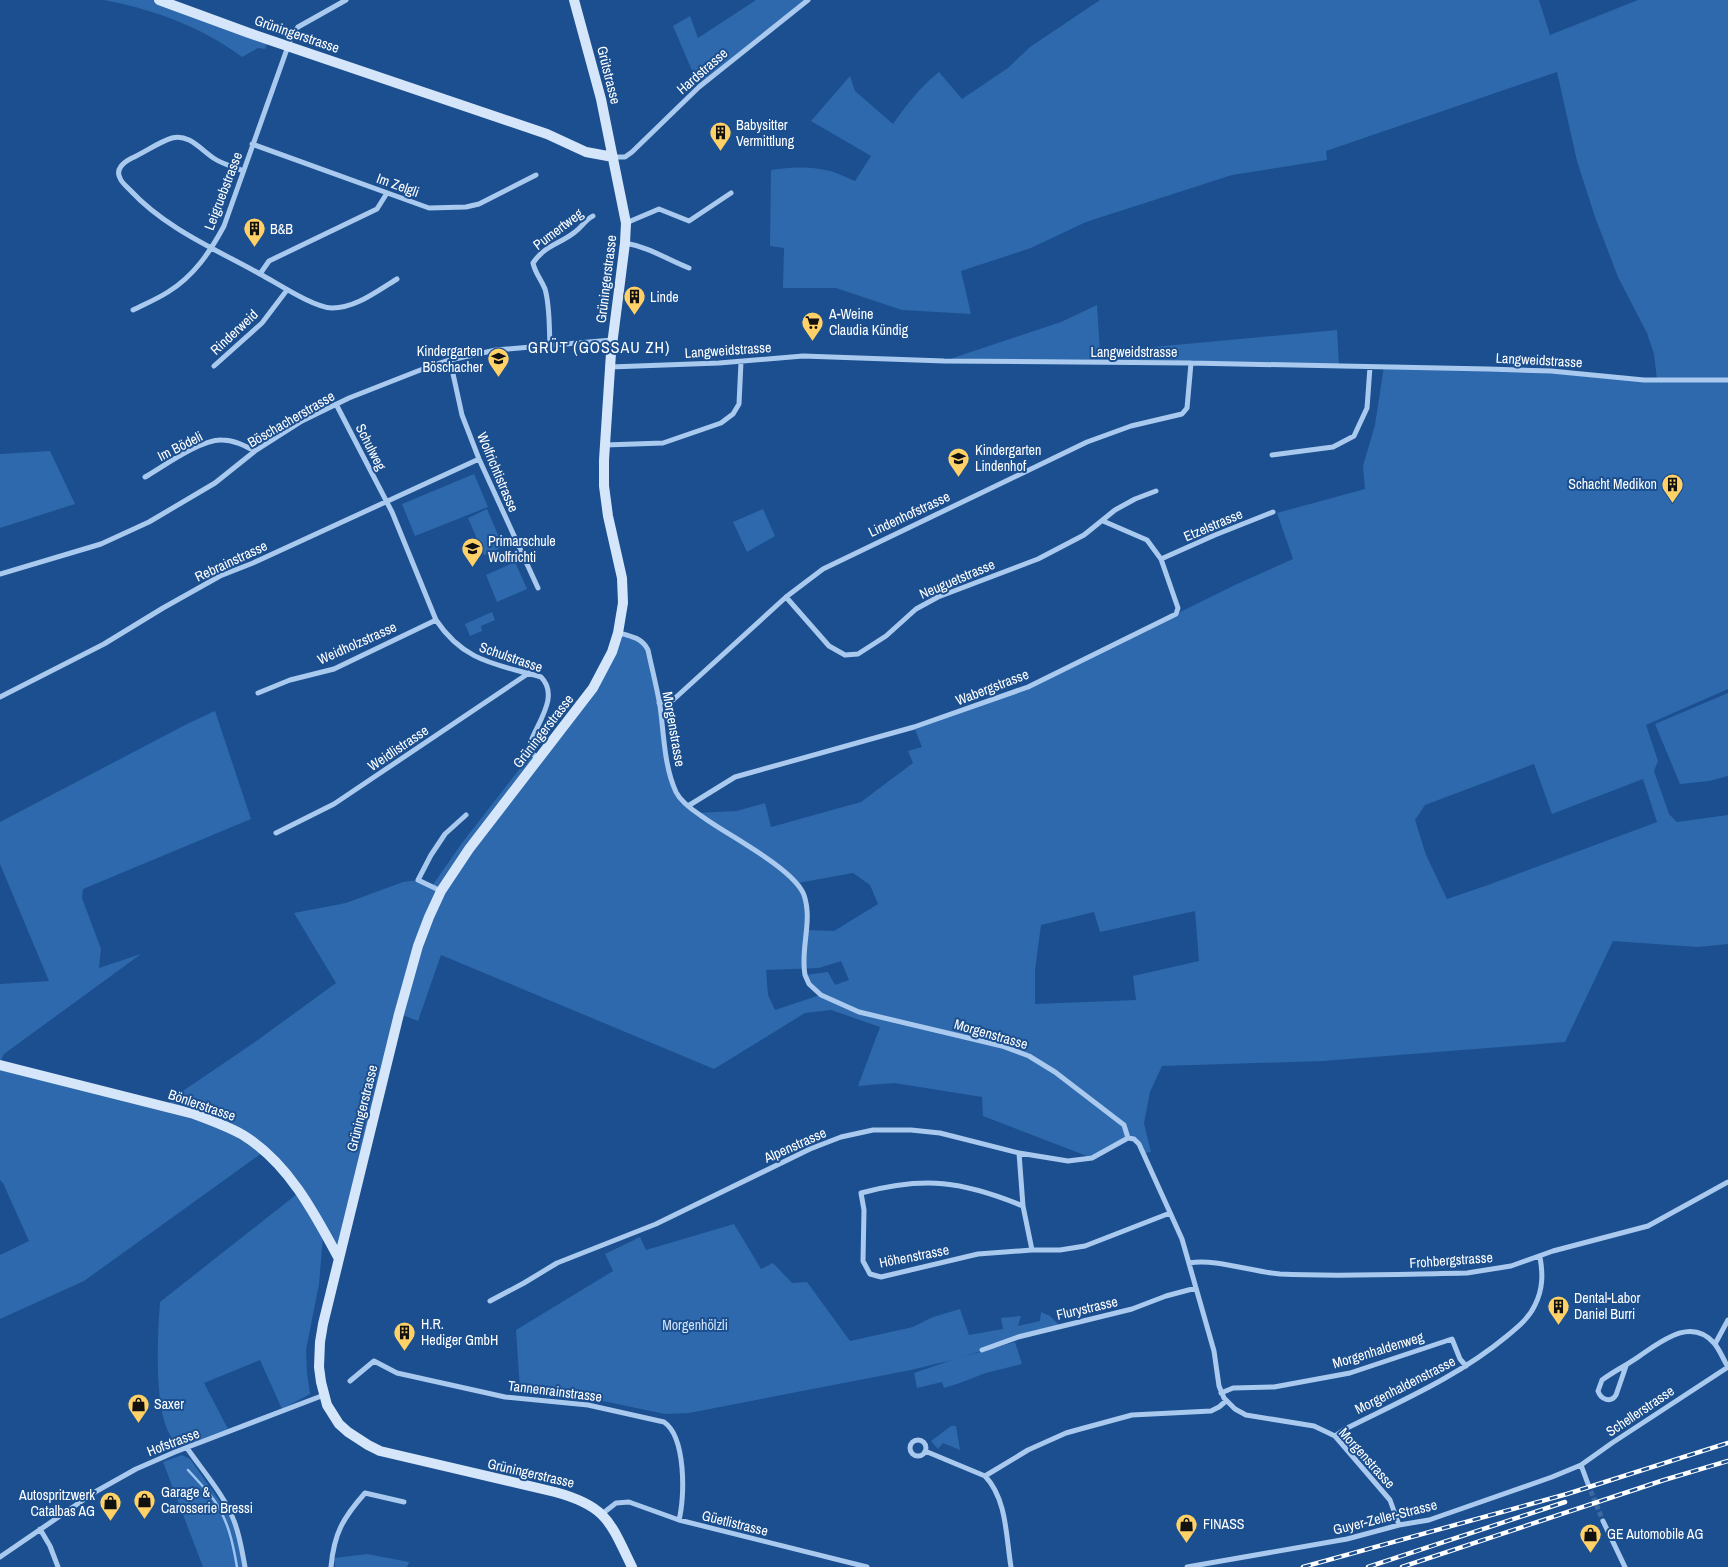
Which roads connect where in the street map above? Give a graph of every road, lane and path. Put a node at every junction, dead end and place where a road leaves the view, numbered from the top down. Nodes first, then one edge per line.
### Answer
1 (159, 0) edge
2 (346, 0) edge
3 (574, 0) edge
4 (808, 0) edge
5 (288, 46) junction
6 (252, 144) junction
7 (613, 157) junction
8 (243, 171) junction
9 (536, 175) dead end
10 (731, 192) dead end
11 (387, 193) junction
12 (593, 216) dead end
13 (626, 223) junction
14 (625, 243) junction
15 (211, 248) junction
16 (689, 268) dead end
17 (260, 274) junction
18 (397, 279) dead end
19 (287, 290) junction
20 (133, 310) dead end
21 (613, 340) junction
22 (550, 345) junction
23 (450, 360) junction
24 (742, 362) junction
25 (1191, 363) junction
26 (214, 366) dead end
27 (1370, 366) junction
28 (610, 367) junction
29 (1728, 380) edge
30 (336, 404) junction
31 (605, 445) junction
32 (255, 451) junction
33 (1272, 455) dead end
34 (479, 459) junction
35 (145, 477) dead end
36 (1156, 491) dead end
37 (386, 501) junction
38 (1273, 512) dead end
39 (1103, 521) junction
40 (1161, 559) junction
41 (0, 574) edge
42 (538, 588) dead end
43 (786, 597) junction
44 (436, 620) junction
45 (618, 633) junction
46 (529, 674) junction
47 (258, 693) dead end
48 (0, 697) edge
49 (660, 703) junction
50 (538, 760) junction
51 (688, 806) junction
52 (466, 815) dead end
53 (276, 833) dead end
54 (441, 891) junction
55 (0, 1065) edge
56 (1128, 1138) junction
57 (1020, 1153) junction
58 (1728, 1182) edge
59 (1023, 1206) junction
60 (1170, 1213) junction
61 (1032, 1250) junction
62 (338, 1257) junction
63 (1540, 1257) junction
64 (1189, 1264) junction
65 (1196, 1288) junction
66 (490, 1301) dead end
67 (1728, 1320) edge
68 (1714, 1344) junction
69 (982, 1350) dead end
70 (1466, 1366) junction
71 (1626, 1366) junction
72 (1728, 1367) edge
73 (350, 1381) dead end
74 (1221, 1393) junction
75 (324, 1395) junction
76 (1226, 1401) junction
77 (1335, 1436) junction
78 (187, 1448) junction
79 (925, 1451) dead end
80 (1581, 1465) junction
81 (986, 1476) junction
82 (1588, 1484) tunnel mouth
83 (404, 1502) dead end
84 (602, 1514) junction
85 (679, 1520) junction
86 (1603, 1521) tunnel mouth
87 (1399, 1525) junction
88 (40, 1529) junction
89 (0, 1557) edge
90 (58, 1567) edge
91 (245, 1567) edge
92 (331, 1567) edge
93 (632, 1567) edge
94 (867, 1567) edge
95 (1011, 1567) edge
96 (1187, 1567) edge
97 (1625, 1567) edge

1 - 5 main road, Grüningerstrasse
2 - 5 street, Leigruebstrasse
3 - 7 main road, Grütstrasse
4 - 7 street, Hardstrasse
5 - 6 street, Leigruebstrasse
5 - 7 main road, Grüningerstrasse
6 - 8 street, Leigruebstrasse
6 - 11 street, Im Zelgli
7 - 13 main road, Grüningerstrasse
8 - 15 street, Leigruebstrasse
8 - 15 street
9 - 11 street, Im Zelgli
10 - 13 street
11 - 17 street
12 - 22 street, Pumertweg
13 - 14 main road, Grüningerstrasse
14 - 16 street
14 - 21 main road, Grüningerstrasse
15 - 17 street
15 - 20 street, Leigruebstrasse
17 - 19 street
18 - 19 street
19 - 26 street, Rinderweid
21 - 22 street, Böschacherstrasse
21 - 28 main road, Grüningerstrasse
22 - 23 street, Böschacherstrasse
23 - 30 street, Böschacherstrasse
23 - 34 street, Wolfrichtistrasse
24 - 25 street, Langweidstrasse
24 - 28 street, Langweidstrasse
24 - 31 street
25 - 27 street, Langweidstrasse
25 - 43 street, Lindenhofstrasse
27 - 29 street, Langweidstrasse
27 - 33 street
28 - 31 main road, Grüningerstrasse
30 - 32 street, Böschacherstrasse
30 - 37 street, Schulweg
31 - 45 main road, Grüningerstrasse
32 - 35 street, Im Bödeli
32 - 41 street, Böschacherstrasse
34 - 37 street, Rebrainstrasse
34 - 42 street, Wolfrichtistrasse
36 - 39 street, Neuguetstrasse
37 - 44 street, Schulstrasse
37 - 48 street, Rebrainstrasse
38 - 40 street, Etzelstrasse
39 - 40 street, Wabergstrasse
39 - 43 street, Neuguetstrasse
40 - 51 street, Wabergstrasse
43 - 49 street, Lindenhofstrasse
44 - 46 street, Schulstrasse
44 - 47 street, Weidholzstrasse
45 - 49 street, Morgenstrasse
45 - 50 main road, Grüningerstrasse
46 - 50 street, Schulstrasse
46 - 53 street, Weidlistrasse
49 - 51 street, Morgenstrasse
50 - 54 main road, Grüningerstrasse
51 - 56 street, Morgenstrasse
52 - 54 street
54 - 62 main road, Grüningerstrasse
55 - 62 main road, Bönlerstrasse
56 - 57 street, Alpenstrasse
56 - 60 street, Morgenstrasse
57 - 59 street
57 - 66 street, Alpenstrasse
58 - 63 street, Frohbergstrasse
59 - 61 street
59 - 61 street, Höhenstrasse
60 - 61 street, Höhenstrasse
60 - 64 street, Morgenstrasse
62 - 75 main road, Grüningerstrasse
63 - 64 street, Frohbergstrasse
63 - 70 street, Morgenhaldenstrasse
64 - 65 street, Morgenstrasse
65 - 69 street, Flurystrasse
65 - 74 street, Morgenstrasse
67 - 68 street
68 - 71 street
68 - 72 street
70 - 74 street, Morgenhaldenweg
70 - 77 street, Morgenhaldenstrasse
71 - 71 street
72 - 80 street, Schellerstrasse
73 - 85 street, Tannenrainstrasse
74 - 76 street, Morgenstrasse
75 - 78 street, Hofstrasse
75 - 84 main road, Grüningerstrasse
76 - 77 street, Morgenstrasse
76 - 81 street
77 - 87 street, Morgenstrasse
78 - 88 street, Hofstrasse
78 - 91 street
79 - 81 street
80 - 82 street
80 - 87 street, Guyer-Zeller-Strasse
81 - 95 street
83 - 92 street
84 - 85 street, Güetlistrasse
84 - 93 main road, Grüningerstrasse
85 - 94 street, Güetlistrasse
86 - 97 street
87 - 96 street, Guyer-Zeller-Strasse
88 - 89 street, Hofstrasse
88 - 90 street

